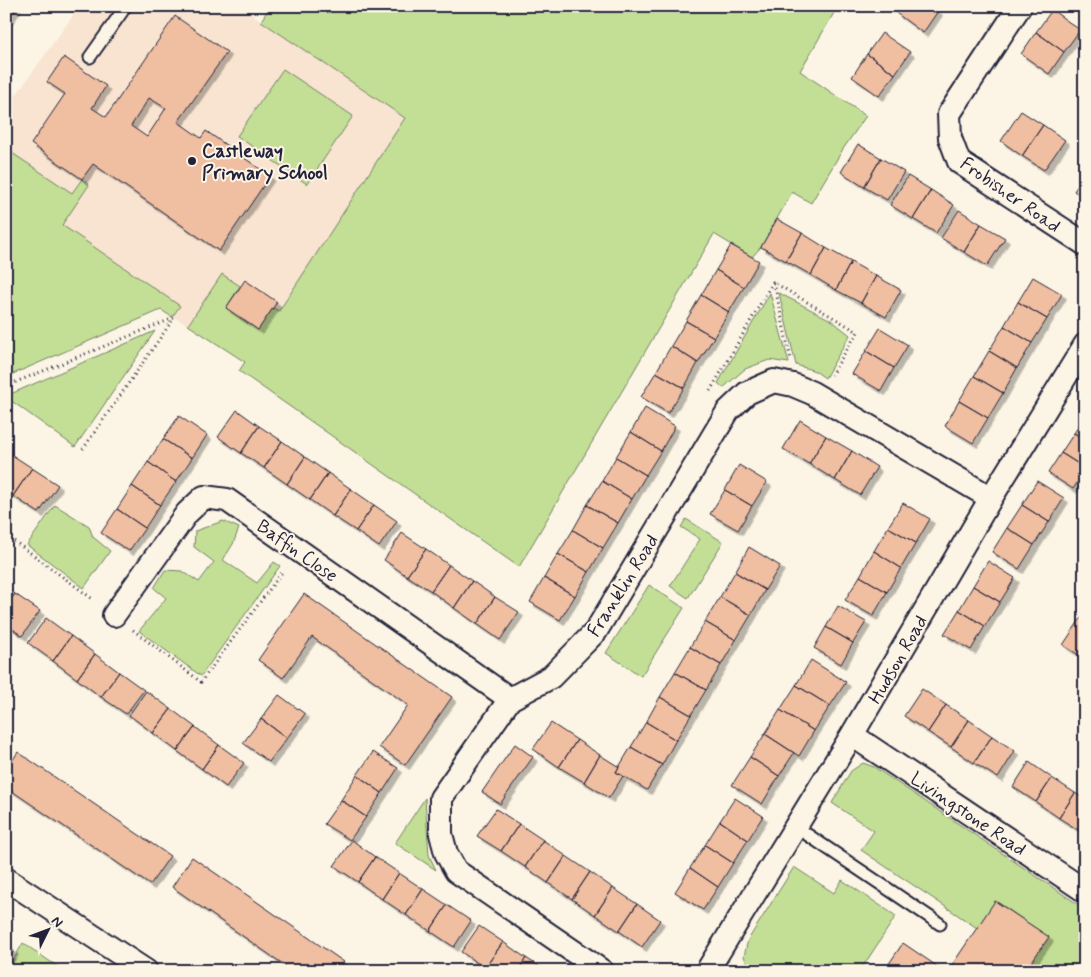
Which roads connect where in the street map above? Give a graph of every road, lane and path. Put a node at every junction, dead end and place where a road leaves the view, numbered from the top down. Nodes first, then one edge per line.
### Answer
1 (126, 6) edge
2 (1020, 6) edge
3 (90, 57) dead end
4 (1085, 244) edge
5 (773, 282) junction
6 (1085, 345) edge
7 (6, 386) edge
8 (796, 386) junction
9 (708, 393) dead end
10 (818, 397) junction
11 (83, 448) dead end
12 (991, 498) junction
13 (6, 535) edge
14 (298, 550) junction
15 (114, 616) junction
16 (510, 699) junction
17 (852, 735) junction
18 (796, 827) junction
19 (6, 879) edge
20 (1085, 891) edge
21 (940, 924) dead end
22 (712, 969) edge
23 (146, 971) edge
24 (602, 971) edge

1 - 3 lane
2 - 4 street, Frobisher Road
5 - 8 path
5 - 9 path
5 - 10 path
6 - 12 street, Hudson Road
7 - 11 path
8 - 10 street, Franklin Road
8 - 16 street, Franklin Road
10 - 12 street, Franklin Road
12 - 17 street, Hudson Road
13 - 15 path
14 - 15 street, Baffin Close
14 - 15 path
14 - 16 street, Baffin Close
16 - 24 street, Franklin Road
17 - 18 street, Hudson Road
17 - 20 street, Livingstone Road
18 - 21 lane
18 - 22 street, Hudson Road
19 - 23 street

